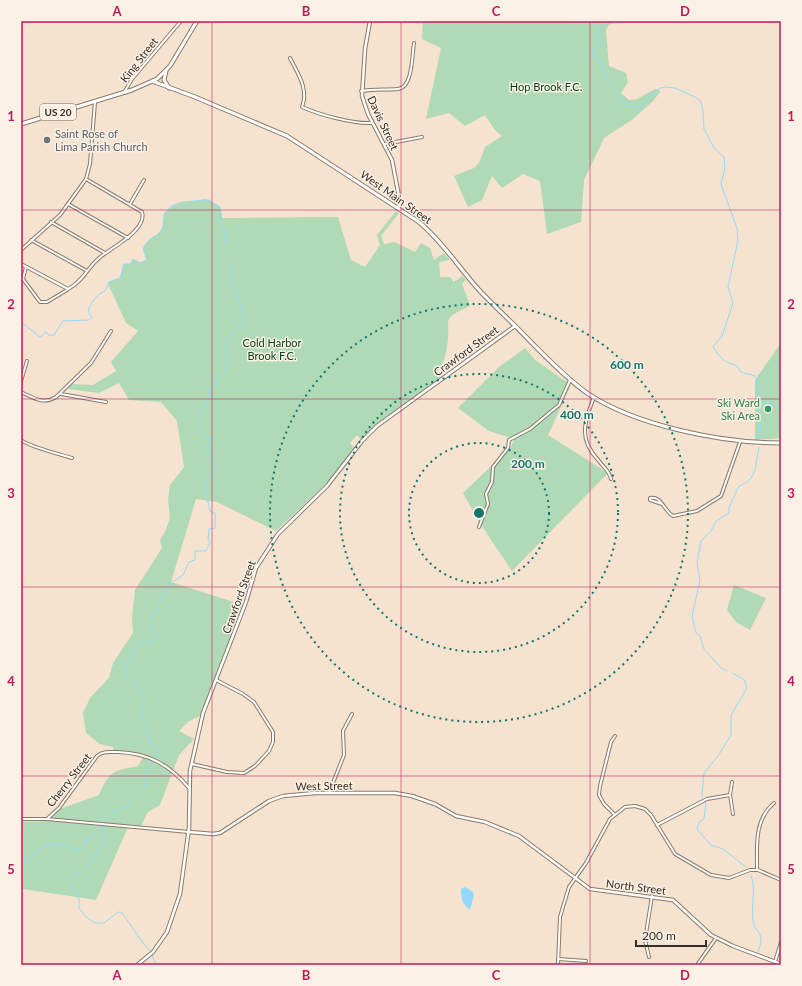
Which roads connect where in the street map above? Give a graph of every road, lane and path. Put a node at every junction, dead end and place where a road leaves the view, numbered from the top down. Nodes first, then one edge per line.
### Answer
1 (182, 21) edge
2 (197, 21) edge
3 (370, 21) edge
4 (414, 43) dead end
5 (290, 58) dead end
6 (166, 71) junction
7 (152, 82) junction
8 (169, 88) junction
9 (361, 91) junction
10 (124, 92) junction
11 (95, 101) junction
12 (372, 123) junction
13 (21, 124) edge
14 (422, 137) dead end
15 (385, 144) junction
16 (86, 179) junction
17 (144, 180) dead end
18 (68, 204) junction
19 (130, 204) junction
20 (398, 208) junction
21 (51, 222) junction
22 (128, 238) junction
23 (31, 240) junction
24 (21, 250) edge
25 (105, 253) junction
26 (21, 264) edge
27 (26, 267) junction
28 (87, 271) junction
29 (68, 289) junction
30 (515, 326) junction
31 (111, 331) dead end
32 (27, 361) dead end
33 (570, 380) junction
34 (21, 381) edge
35 (21, 392) edge
36 (61, 394) junction
37 (594, 397) junction
38 (106, 402) dead end
39 (21, 440) edge
40 (740, 442) junction
41 (781, 443) edge
42 (72, 458) dead end
43 (611, 479) dead end
44 (662, 504) junction
45 (479, 527) dead end
46 (215, 679) junction
47 (352, 714) dead end
48 (615, 736) dead end
49 (192, 764) junction
50 (732, 782) dead end
51 (189, 788) junction
52 (329, 794) junction
53 (730, 795) junction
54 (774, 804) dead end
55 (614, 814) junction
56 (733, 814) dead end
57 (21, 819) edge
58 (47, 819) junction
59 (657, 826) junction
60 (188, 832) junction
61 (757, 870) junction
62 (571, 872) joint
63 (576, 876) junction
64 (781, 880) edge
65 (652, 896) junction
66 (716, 938) junction
67 (781, 942) edge
68 (649, 957) dead end
69 (558, 959) junction
70 (586, 961) dead end
71 (775, 962) junction
72 (781, 964) edge
73 (137, 965) edge
74 (558, 965) edge
75 (697, 965) edge

1 - 10 street, King Street
2 - 6 main road, US 20
3 - 9 street, Davis Street
4 - 9 street
5 - 12 street
6 - 7 main road, US 20
6 - 8 main road
7 - 8 main road, West Main Street
7 - 10 main road, US 20
8 - 20 main road, West Main Street
9 - 12 street, Davis Street
10 - 11 main road, US 20
11 - 13 main road, US 20
11 - 16 street
12 - 15 street, Davis Street
14 - 15 street
15 - 20 street, Davis Street
16 - 18 street
16 - 19 street
17 - 19 street
18 - 21 street
18 - 22 street
19 - 22 street
20 - 30 main road, West Main Street
21 - 23 street
21 - 25 street
22 - 25 street
23 - 24 street
23 - 28 street
25 - 28 street
26 - 27 street
27 - 29 street
27 - 29 street
28 - 29 street
30 - 33 main road, West Main Street
30 - 46 street, Crawford Street
31 - 36 street
32 - 34 street
33 - 37 main road, West Main Street
33 - 45 street
35 - 36 street
36 - 38 street
37 - 40 main road, West Main Street
37 - 43 street
39 - 42 street
40 - 41 main road, West Main Street
40 - 44 street
44 - 44 street
46 - 49 street, Crawford Street
46 - 49 street
47 - 52 street
48 - 55 street
49 - 51 street, Crawford Street
50 - 53 street
51 - 58 street, Cherry Street
51 - 60 street, Crawford Street
52 - 60 street, West Street
52 - 62 street, West Street
53 - 56 street
53 - 59 street
54 - 61 street
55 - 59 street
55 - 63 street
57 - 58 street, West Street
58 - 60 street, West Street
59 - 61 street
60 - 73 street, Crawford Street
61 - 64 street
62 - 63 street, North Street
63 - 65 street, North Street
63 - 69 street
65 - 66 street, North Street
65 - 68 street
66 - 71 street, North Street
66 - 75 street
67 - 71 street
69 - 70 street
69 - 74 street
71 - 72 street, North Street

